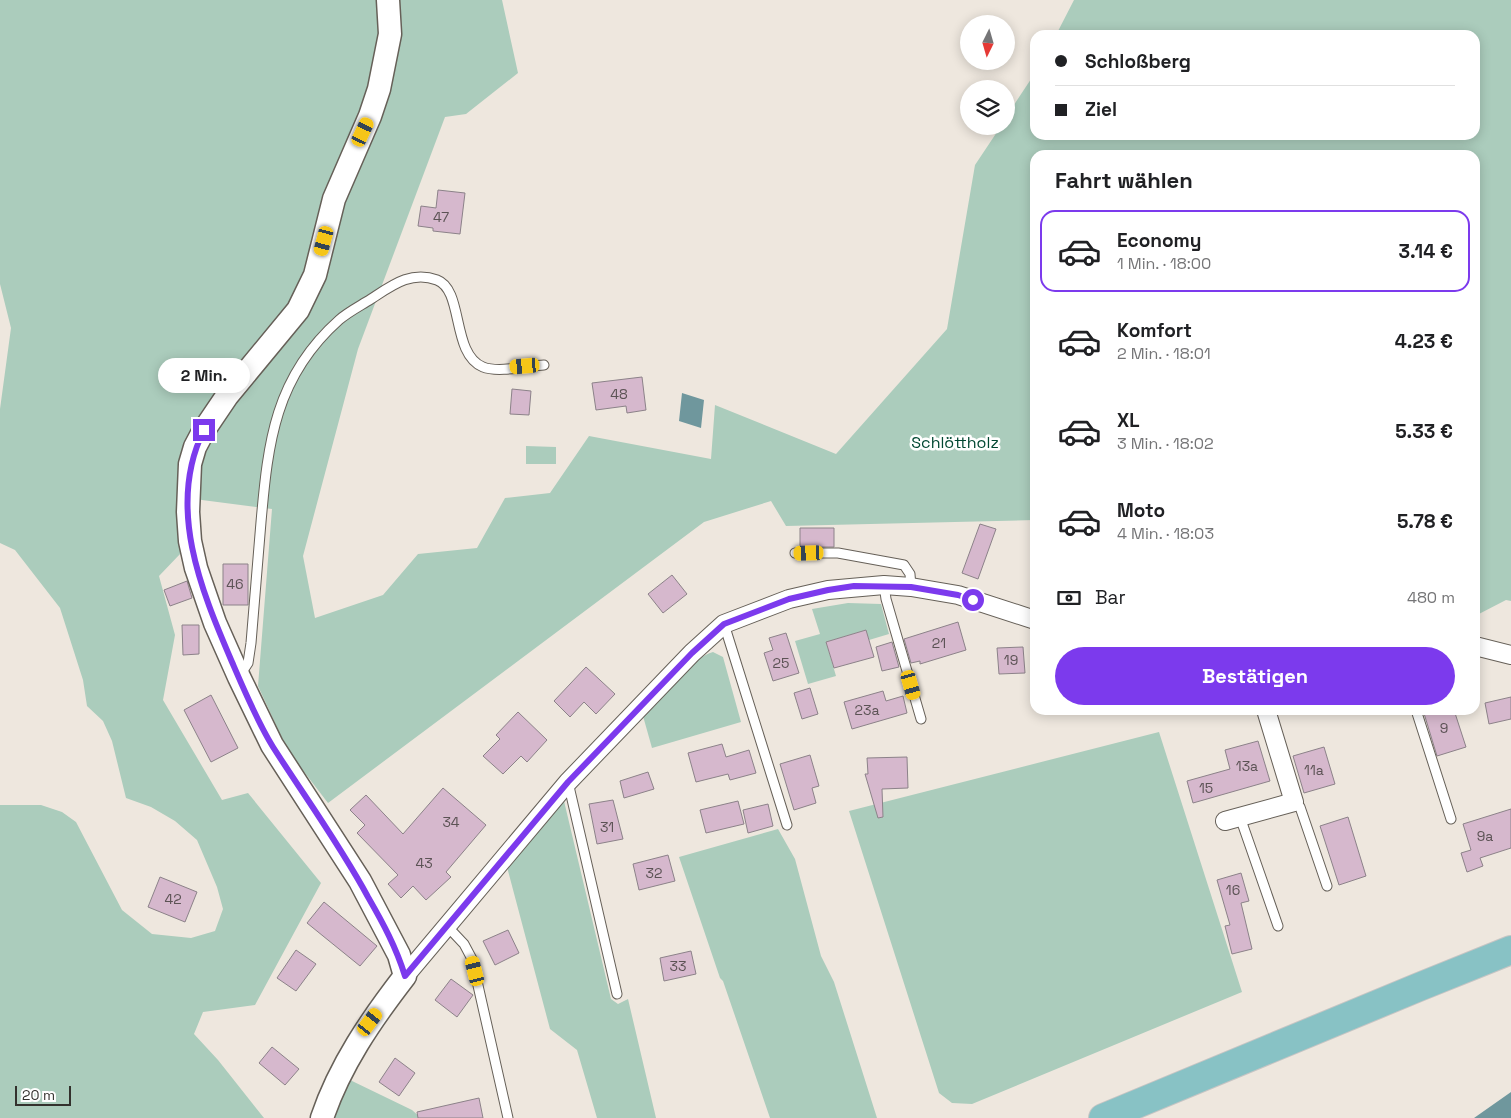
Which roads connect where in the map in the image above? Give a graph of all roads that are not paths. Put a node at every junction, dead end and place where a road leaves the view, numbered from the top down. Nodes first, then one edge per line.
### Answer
1 (388, 0) edge
2 (544, 365) dead end
3 (795, 554) dead end
4 (884, 585) junction
5 (911, 587) junction
6 (1030, 618) edge
7 (724, 624) junction
8 (1480, 647) edge
9 (1511, 655) edge
10 (239, 677) junction
11 (1268, 715) edge
12 (1418, 715) edge
13 (921, 719) dead end
14 (568, 782) junction
15 (1294, 802) junction
16 (1232, 819) joint
17 (1451, 819) dead end
18 (786, 825) dead end
19 (1327, 886) dead end
20 (447, 926) junction
21 (1278, 926) dead end
22 (1511, 950) edge
23 (405, 976) junction
24 (617, 994) dead end
25 (322, 1118) edge
26 (508, 1118) edge
27 (1103, 1118) edge

1 - 10 street
2 - 10 lane
3 - 5 lane
4 - 5 street
4 - 7 street
4 - 13 lane
5 - 6 street
7 - 14 street
7 - 18 lane
8 - 9 street
10 - 23 street
11 - 15 street
12 - 17 lane
14 - 20 street
14 - 24 lane
15 - 16 street
15 - 19 lane
16 - 21 lane
20 - 23 street
20 - 26 lane
22 - 27 main road
23 - 25 street

